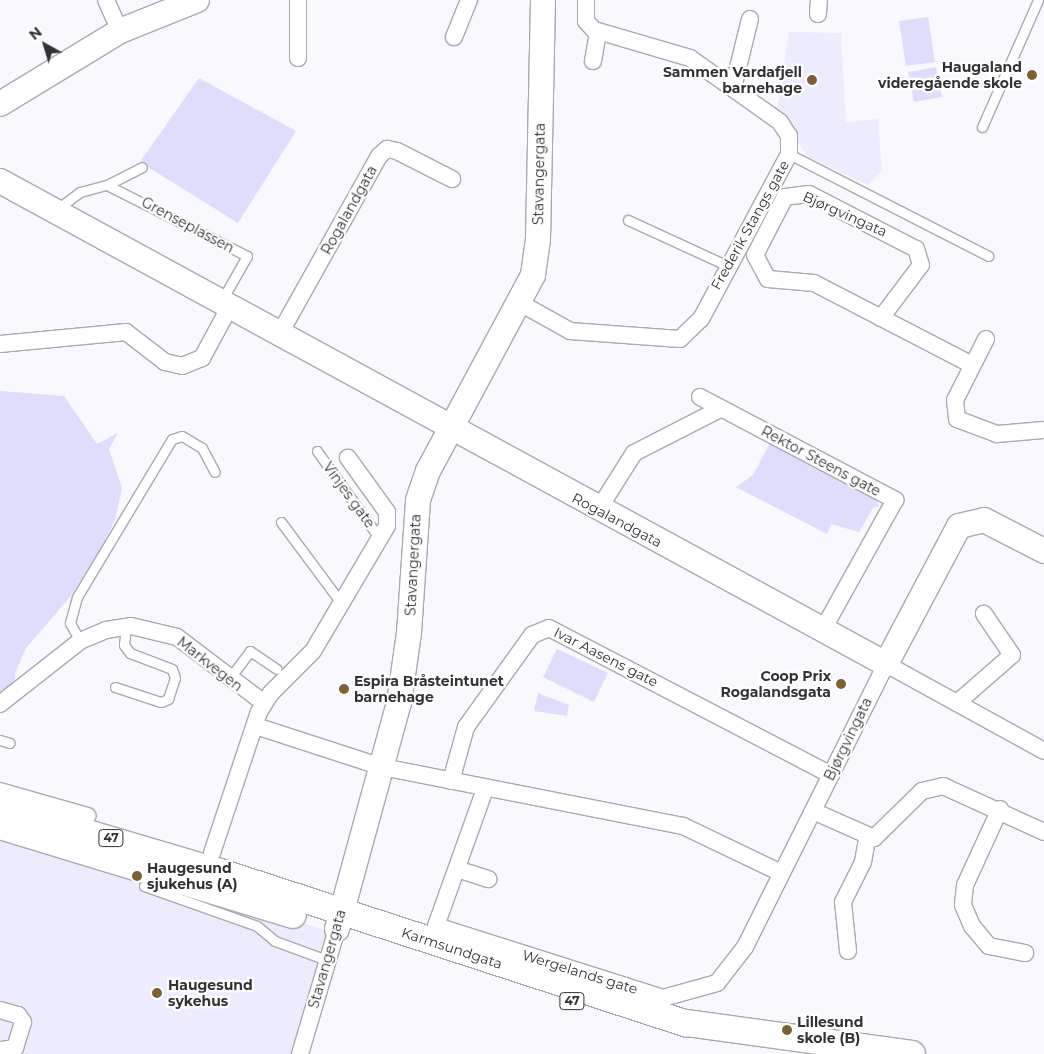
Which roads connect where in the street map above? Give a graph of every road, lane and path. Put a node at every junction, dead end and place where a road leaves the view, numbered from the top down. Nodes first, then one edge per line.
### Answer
1 (106, 0) edge
2 (197, 0) edge
3 (298, 0) edge
4 (469, 0) edge
5 (543, 0) edge
6 (586, 0) edge
7 (1038, 0) edge
8 (750, 19) dead end
9 (120, 31) junction
10 (598, 32) junction
11 (454, 37) dead end
12 (298, 58) dead end
13 (593, 61) dead end
14 (734, 88) junction
15 (0, 104) edge
16 (982, 127) dead end
17 (789, 154) junction
18 (142, 167) dead end
19 (452, 179) dead end
20 (0, 182) edge
21 (107, 185) junction
22 (54, 211) junction
23 (628, 220) dead end
24 (988, 256) dead end
25 (726, 265) junction
26 (520, 303) junction
27 (225, 305) junction
28 (881, 318) junction
29 (279, 335) junction
30 (986, 339) dead end
31 (0, 344) edge
32 (972, 365) junction
33 (700, 397) dead end
34 (720, 409) junction
35 (450, 430) junction
36 (1044, 430) edge
37 (317, 451) dead end
38 (348, 458) dead end
39 (215, 472) dead end
40 (598, 510) junction
41 (281, 522) dead end
42 (380, 538) junction
43 (1044, 551) edge
44 (342, 604) junction
45 (984, 614) dead end
46 (126, 627) junction
47 (822, 631) junction
48 (80, 641) junction
49 (886, 664) junction
50 (277, 669) dead end
51 (229, 679) junction
52 (115, 687) dead end
53 (264, 703) junction
54 (957, 703) junction
55 (0, 704) edge
56 (256, 726) junction
57 (0, 740) edge
58 (10, 743) dead end
59 (1042, 747) edge
60 (382, 767) junction
61 (831, 775) junction
62 (451, 781) junction
63 (486, 789) junction
64 (0, 791) edge
65 (0, 807) edge
66 (1000, 809) junction
67 (813, 811) junction
68 (87, 816) dead end
69 (0, 826) edge
70 (1044, 832) edge
71 (867, 839) junction
72 (212, 853) dead end
73 (456, 869) junction
74 (781, 873) junction
75 (488, 879) dead end
76 (144, 886) dead end
77 (339, 920) junction
78 (848, 952) dead end
79 (1024, 954) dead end
80 (327, 960) junction
81 (663, 998) joint
82 (0, 1010) edge
83 (0, 1050) edge
84 (300, 1054) edge
85 (811, 1054) edge
86 (912, 1054) edge

1 - 9 street
2 - 9 street
3 - 12 street
4 - 11 street
5 - 26 street, Stavangergata
6 - 10 street
7 - 16 lane
8 - 14 street
9 - 15 street
10 - 13 street
10 - 14 street, Frederik Stangs gate
14 - 17 street, Frederik Stangs gate
17 - 24 lane
17 - 25 street, Frederik Stangs gate
18 - 21 lane
19 - 29 street, Rogalandgata
20 - 22 street, Rogalandgata
21 - 22 lane
21 - 27 lane, Grenseplassen
22 - 27 street, Rogalandgata
23 - 25 lane
25 - 26 street, Frederik Stangs gate
26 - 35 street, Stavangergata
27 - 29 street, Rogalandgata
27 - 31 street
28 - 28 street, Bjørgvingata
28 - 32 street, Bjørgvingata
29 - 35 street, Rogalandgata
30 - 32 street
32 - 36 street
33 - 34 street, Rektor Steens gate
34 - 40 street
34 - 47 street, Rektor Steens gate
35 - 40 street, Rogalandgata
35 - 60 street, Stavangergata
37 - 42 lane, Vinjes gate
38 - 42 street, Vinjes gate
39 - 48 lane
40 - 47 street, Rogalandgata
41 - 44 lane
42 - 44 street, Vinjes gate
43 - 49 street, Bjørgvingata
44 - 53 street, Vinjes gate
45 - 54 street
46 - 48 street, Markvegen
46 - 51 street, Markvegen
46 - 52 lane
47 - 49 street, Rogalandgata
48 - 55 street, Markvegen
49 - 54 street, Rogalandgata
49 - 61 street, Bjørgvingata
50 - 51 lane
51 - 53 street, Markvegen
53 - 56 street, Vinjes gate
54 - 59 street, Rogalandgata
56 - 60 street
56 - 72 street
57 - 58 lane
60 - 62 street
60 - 77 street, Stavangergata
61 - 62 street, Ivar Aasens gate
61 - 67 street, Bjørgvingata
62 - 63 street
63 - 73 street, Wergelands gate
63 - 74 street
64 - 68 street
65 - 77 main road, Karmsundgata / 47
66 - 70 street
66 - 71 street
66 - 79 street
67 - 71 street
67 - 74 street, Bjørgvingata
69 - 77 main road, Karmsundgata / 47
71 - 78 street
73 - 75 street
73 - 81 street, Wergelands gate
74 - 81 street, Bjørgvingata
76 - 80 lane
77 - 80 street, Stavangergata
77 - 85 main road, Karmsundgata / 47
77 - 86 main road, Karmsundgata / 47
80 - 84 street, Stavangergata
82 - 83 street

